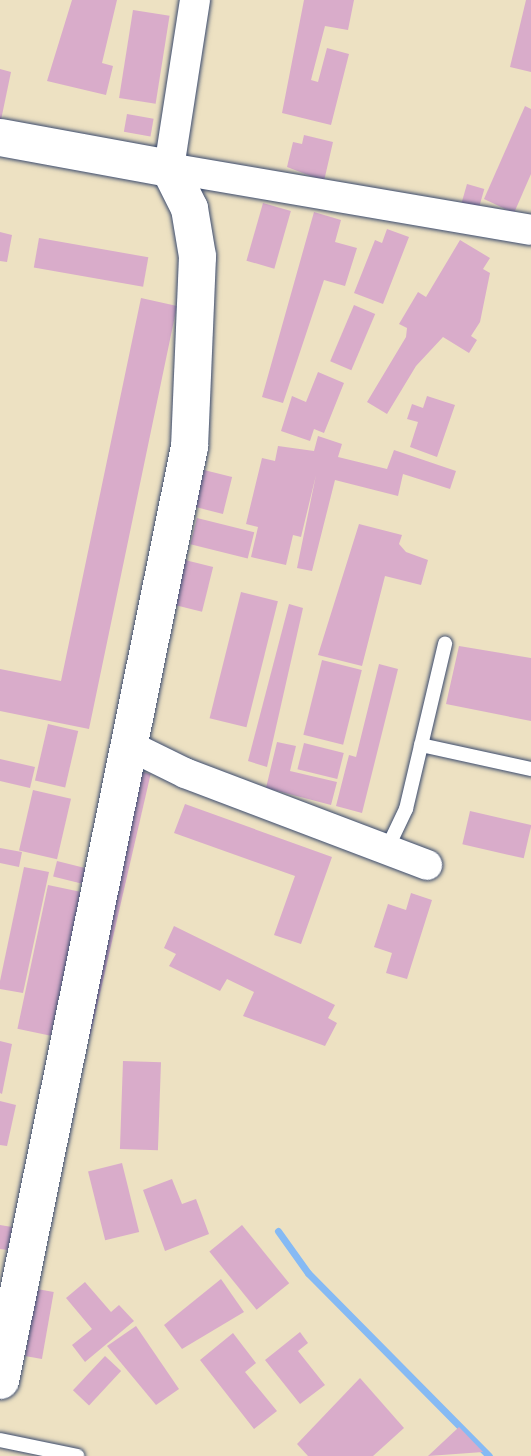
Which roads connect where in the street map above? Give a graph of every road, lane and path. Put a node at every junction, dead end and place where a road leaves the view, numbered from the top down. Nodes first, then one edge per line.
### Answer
1 (195, 0) edge
2 (0, 136) edge
3 (169, 168) junction
4 (531, 230) edge
5 (445, 644) dead end
6 (128, 745) junction
7 (421, 745) junction
8 (531, 768) edge
9 (386, 851) junction
10 (427, 865) dead end
11 (8, 1298) edge
12 (0, 1380) edge
13 (0, 1440) edge
14 (76, 1456) edge

1 - 3 street
2 - 3 street
3 - 4 street
3 - 6 street
5 - 7 lane
6 - 9 street
6 - 11 street
7 - 8 lane
7 - 9 lane
9 - 10 street
11 - 12 street
13 - 14 lane

